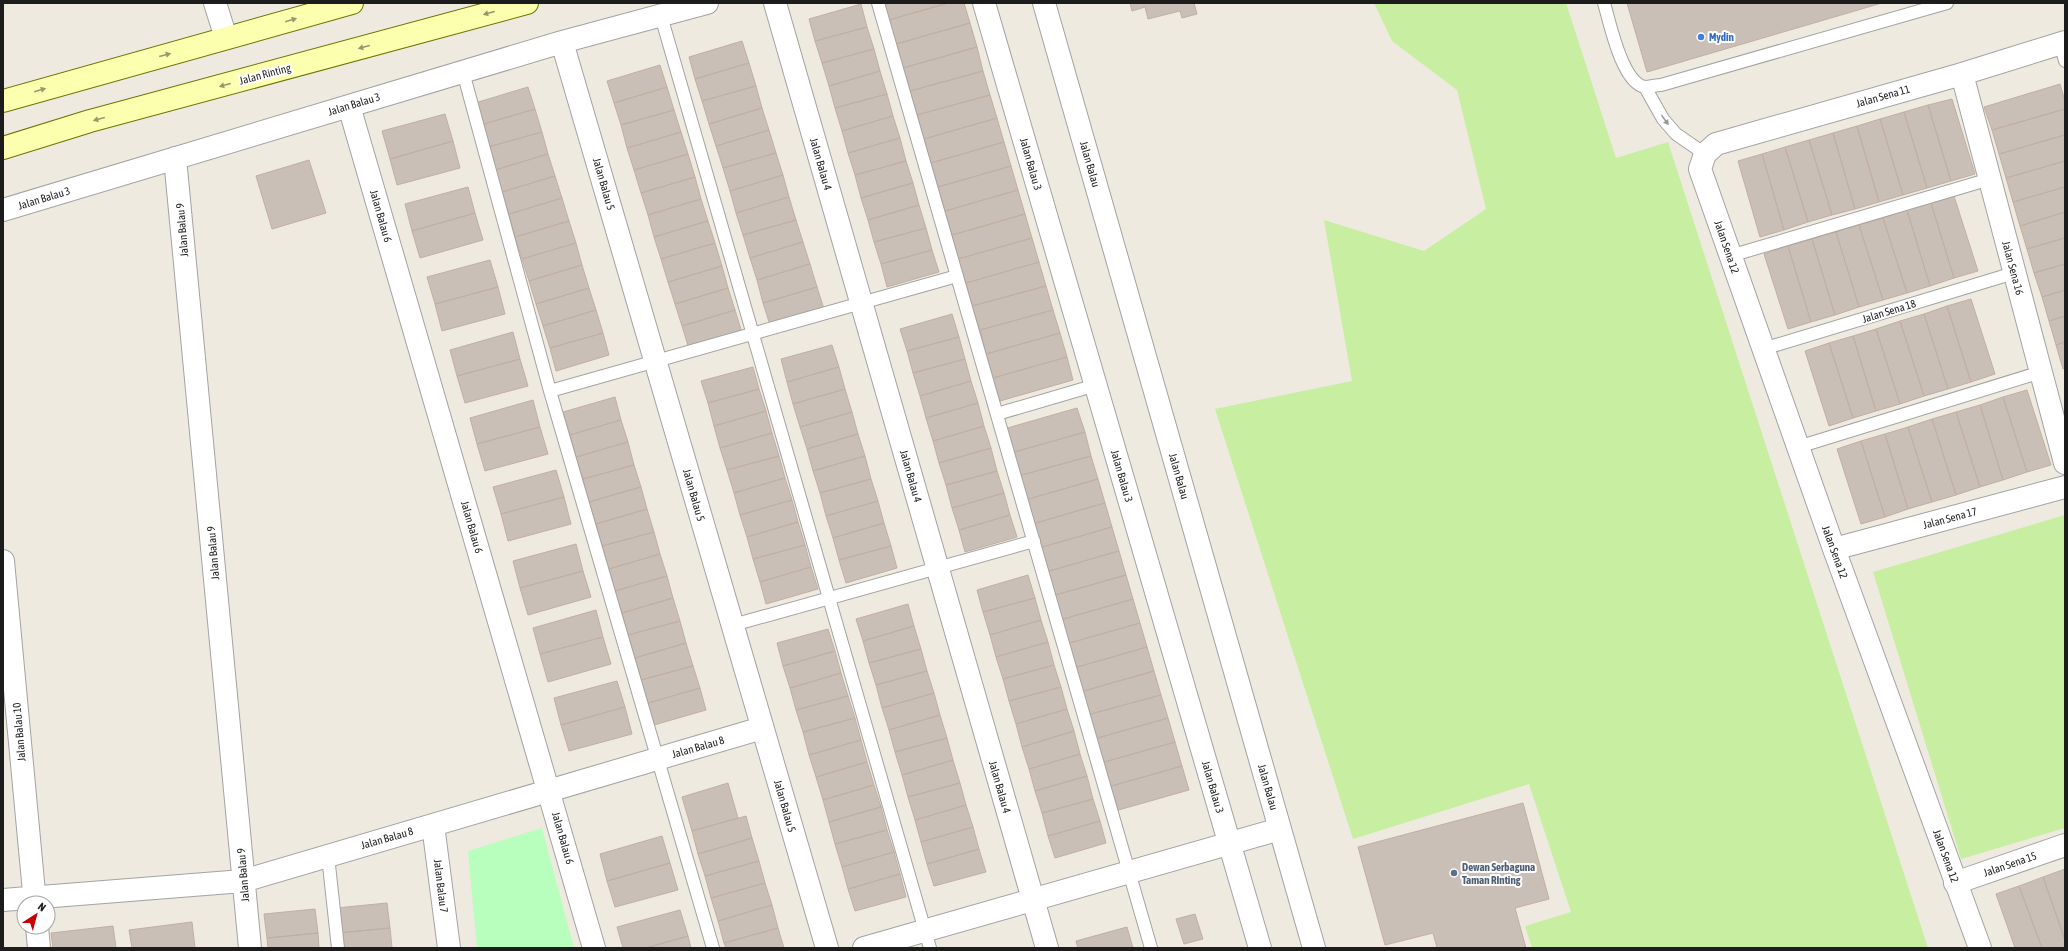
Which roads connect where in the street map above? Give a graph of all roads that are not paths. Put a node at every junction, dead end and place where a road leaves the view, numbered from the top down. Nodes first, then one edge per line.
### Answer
1 (215, 3) edge
2 (352, 3) edge
3 (527, 3) edge
4 (707, 3) edge
5 (775, 3) edge
6 (878, 3) edge
7 (984, 3) edge
8 (1044, 3) edge
9 (1604, 3) edge
10 (1948, 3) edge
11 (661, 16) junction
12 (226, 38) junction
13 (562, 42) junction
14 (2063, 49) edge
15 (463, 72) junction
16 (1962, 74) junction
17 (1645, 87) junction
18 (3, 101) edge
19 (349, 106) junction
20 (3, 148) edge
21 (1705, 154) junction
22 (175, 158) junction
23 (1990, 179) junction
24 (3, 210) edge
25 (1730, 256) junction
26 (2014, 273) junction
27 (957, 276) junction
28 (861, 303) junction
29 (753, 334) junction
30 (1763, 349) junction
31 (655, 361) junction
32 (2041, 372) junction
33 (1096, 385) junction
34 (550, 391) junction
35 (997, 414) junction
36 (1798, 447) junction
37 (2065, 463) edge
38 (2065, 487) edge
39 (1034, 541) junction
40 (1834, 549) junction
41 (3, 561) edge
42 (937, 568) junction
43 (830, 598) junction
44 (732, 626) junction
45 (762, 728) junction
46 (658, 759) junction
47 (549, 791) junction
48 (434, 825) junction
49 (1280, 829) junction
50 (1230, 844) junction
51 (2065, 845) edge
52 (328, 856) junction
53 (1129, 872) junction
54 (243, 881) junction
55 (1955, 883) junction
56 (35, 895) edge
57 (56, 898) edge
58 (3, 900) edge
59 (16, 900) edge
60 (1033, 900) junction
61 (39, 935) edge
62 (928, 939) edge
63 (40, 948) edge
64 (250, 948) edge
65 (338, 948) edge
66 (449, 948) edge
67 (594, 948) edge
68 (713, 948) edge
69 (827, 948) edge
70 (864, 948) edge
71 (1047, 948) edge
72 (1151, 948) edge
73 (1260, 948) edge
74 (1314, 948) edge
75 (1980, 948) edge

1 - 12 street
12 -> 2 main road
3 -> 20 main road, Jalan Rinting
4 - 11 street, Jalan Balau 3
5 - 28 street, Jalan Balau 4
6 - 27 lane
7 - 33 street, Jalan Balau 3
8 - 49 street, Jalan Balau
9 - 17 lane
10 - 17 lane
11 - 13 street, Jalan Balau 3
11 - 29 lane
18 -> 12 main road
13 - 15 street, Jalan Balau 3
13 - 31 street, Jalan Balau 5
14 - 16 street, Jalan Sena 11
15 - 19 street, Jalan Balau 3
15 - 34 lane
16 - 21 street, Jalan Sena 11
16 - 23 street, Jalan Sena 16
17 -> 21 lane
19 - 22 street, Jalan Balau 3
19 - 47 street, Jalan Balau 6
21 - 25 street, Jalan Sena 12
22 - 24 street, Jalan Balau 3
22 - 54 street, Jalan Balau 9
23 - 25 lane
23 - 26 street, Jalan Sena 16
25 - 30 street, Jalan Sena 12
26 - 30 lane, Jalan Sena 18
26 - 32 street, Jalan Sena 16
27 - 28 lane
27 - 35 lane
28 - 29 lane
28 - 42 street, Jalan Balau 4
29 - 31 lane
29 - 43 lane
30 - 36 street, Jalan Sena 12
31 - 34 lane
31 - 44 street, Jalan Balau 5
32 - 36 lane
32 - 37 street, Jalan Sena 16
33 - 35 lane
33 - 50 street, Jalan Balau 3
34 - 46 lane
35 - 39 lane
36 - 40 street, Jalan Sena 12
38 - 40 street, Jalan Sena 17
39 - 42 lane
39 - 53 lane
40 - 55 street, Jalan Sena 12
41 - 56 street, Jalan Balau 10
42 - 43 lane
42 - 60 street, Jalan Balau 4
43 - 44 lane
43 - 62 lane
44 - 45 street, Jalan Balau 5
45 - 46 street, Jalan Balau 8
45 - 69 street, Jalan Balau 5
46 - 47 street, Jalan Balau 8
46 - 68 lane
47 - 48 street, Jalan Balau 8
47 - 67 street, Jalan Balau 6
48 - 52 street, Jalan Balau 8
48 - 66 street, Jalan Balau 7
49 - 50 street
49 - 74 street, Jalan Balau
50 - 53 street
50 - 73 street, Jalan Balau 3
51 - 55 street, Jalan Sena 15
52 - 54 street, Jalan Balau 8
52 - 65 lane
53 - 60 street
53 - 72 lane
54 - 57 street, Jalan Balau 8
54 - 64 street, Jalan Balau 9
55 - 75 street, Jalan Sena 12
58 - 59 street, Jalan Balau 8
60 - 62 street
60 - 71 street, Jalan Balau 4
61 - 63 street
62 - 70 street

